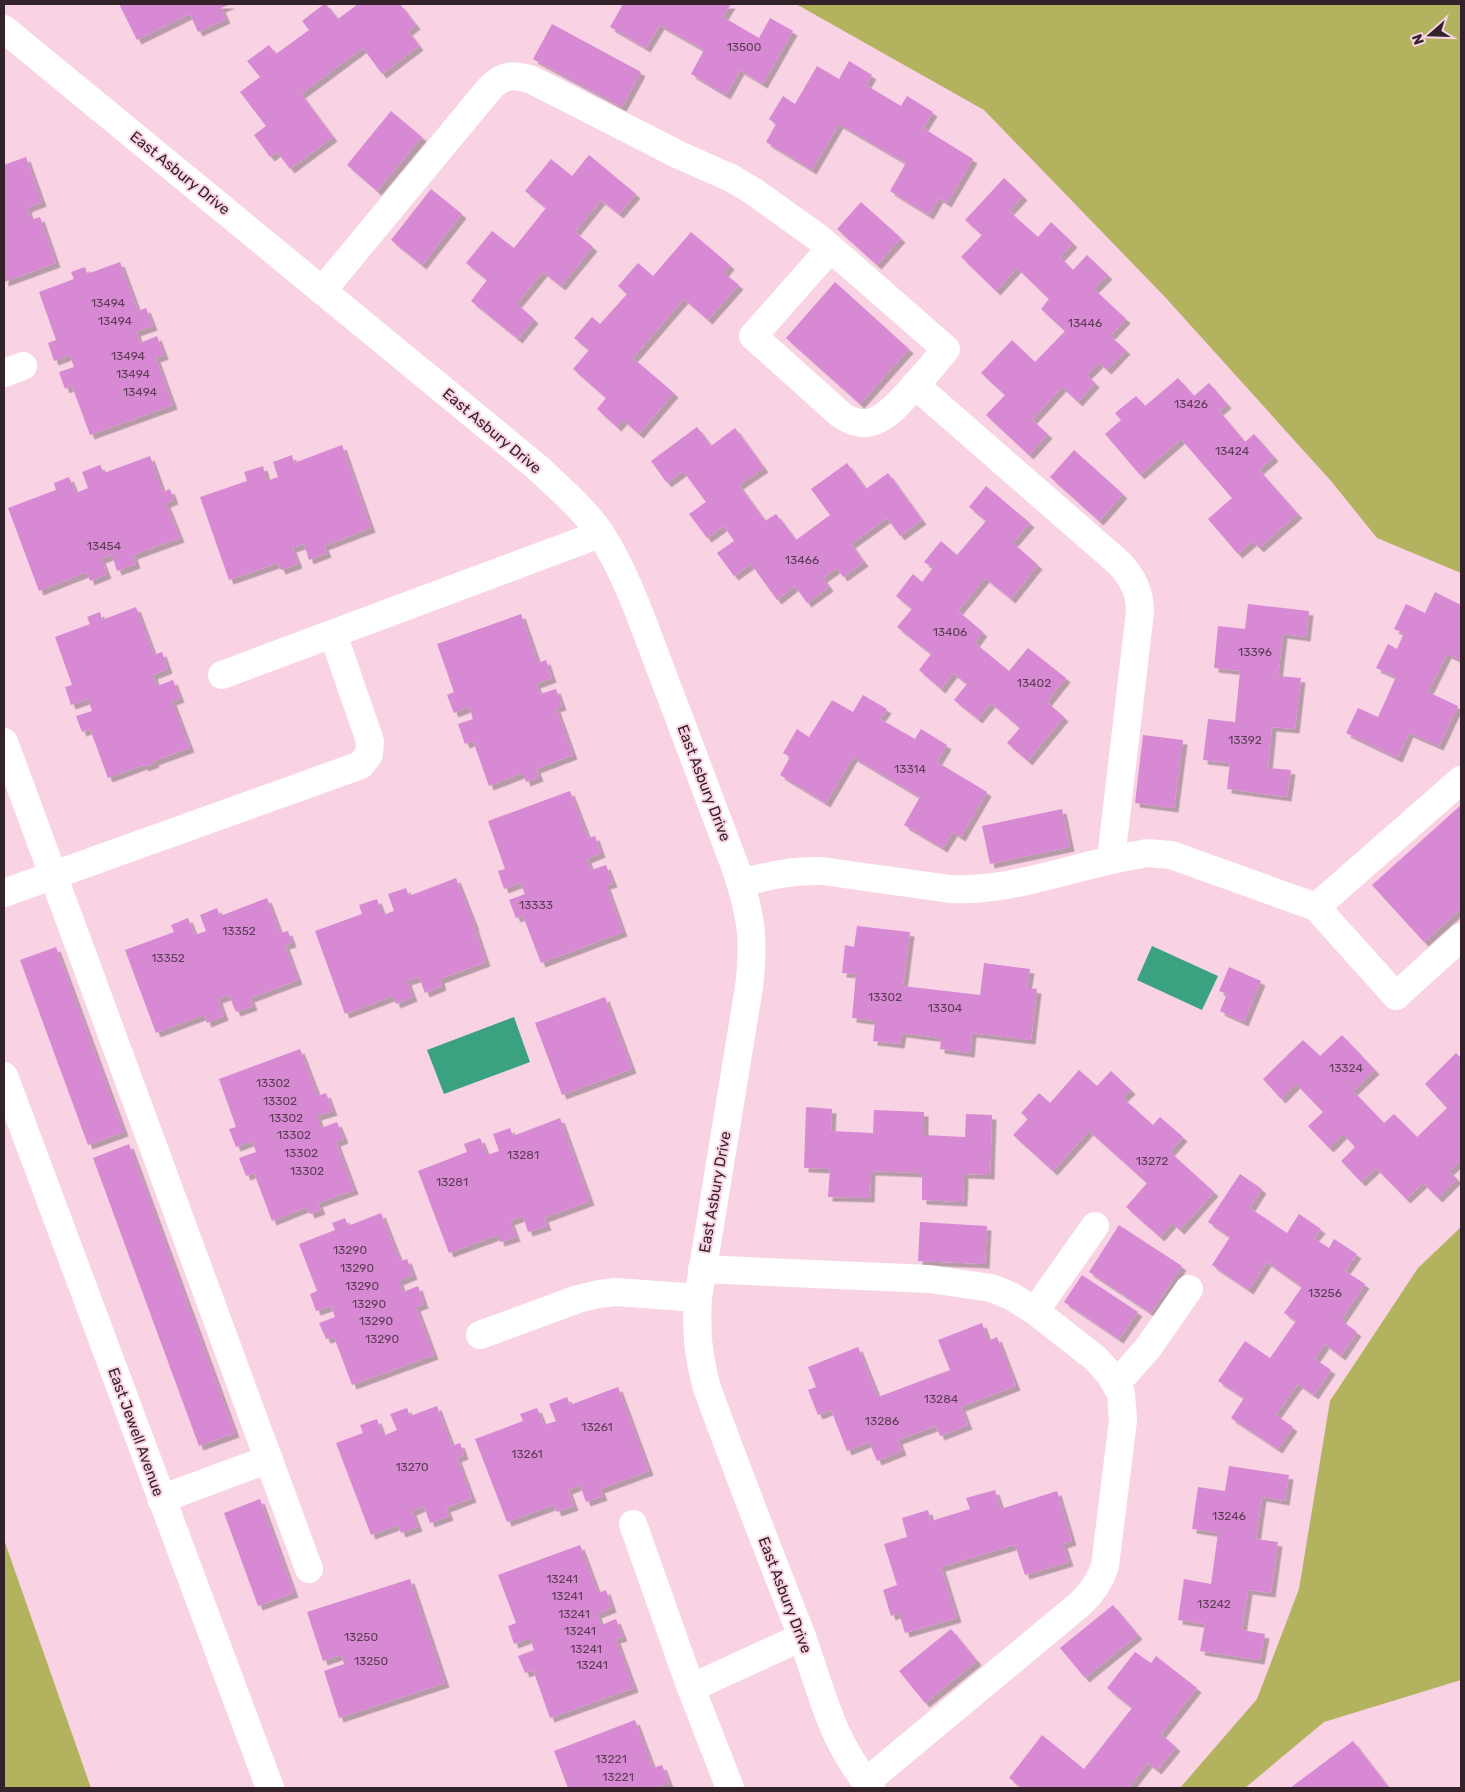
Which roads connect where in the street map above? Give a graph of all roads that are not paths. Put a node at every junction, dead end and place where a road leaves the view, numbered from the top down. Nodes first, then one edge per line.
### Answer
1 (4, 29) edge
2 (830, 249) junction
3 (322, 291) junction
4 (915, 385) junction
5 (600, 534) junction
6 (333, 634) junction
7 (222, 675) dead end
8 (4, 742) edge
9 (1461, 780) edge
10 (1111, 859) junction
11 (52, 875) junction
12 (741, 883) junction
13 (4, 893) edge
14 (1316, 907) junction
15 (1461, 938) edge
16 (4, 1076) edge
17 (1095, 1226) dead end
18 (702, 1268) junction
19 (1189, 1289) dead end
20 (698, 1298) junction
21 (1035, 1310) junction
22 (480, 1335) dead end
23 (1116, 1384) junction
24 (269, 1459) junction
25 (161, 1499) junction
26 (633, 1524) dead end
27 (309, 1569) dead end
28 (802, 1637) junction
29 (691, 1688) junction
30 (868, 1785) edge
31 (270, 1788) edge
32 (730, 1788) edge

1 - 3 street, East Asbury Drive
2 - 3 street
2 - 4 street
2 - 4 street
3 - 5 street, East Asbury Drive
4 - 10 street
5 - 6 street
5 - 12 street, East Asbury Drive
6 - 7 street
6 - 11 street
8 - 11 street
9 - 14 street
10 - 12 street
10 - 14 street
11 - 13 street
11 - 24 street
12 - 18 street, East Asbury Drive
14 - 15 street
16 - 25 street, East Jewell Avenue
17 - 21 street
18 - 20 street, East Asbury Drive
18 - 21 street
19 - 23 street
20 - 22 street
20 - 28 street, East Asbury Drive
21 - 23 street
23 - 30 street
24 - 25 street
24 - 27 street
25 - 31 street, East Jewell Avenue
26 - 29 street
28 - 29 street
28 - 30 street, East Asbury Drive
29 - 32 street

